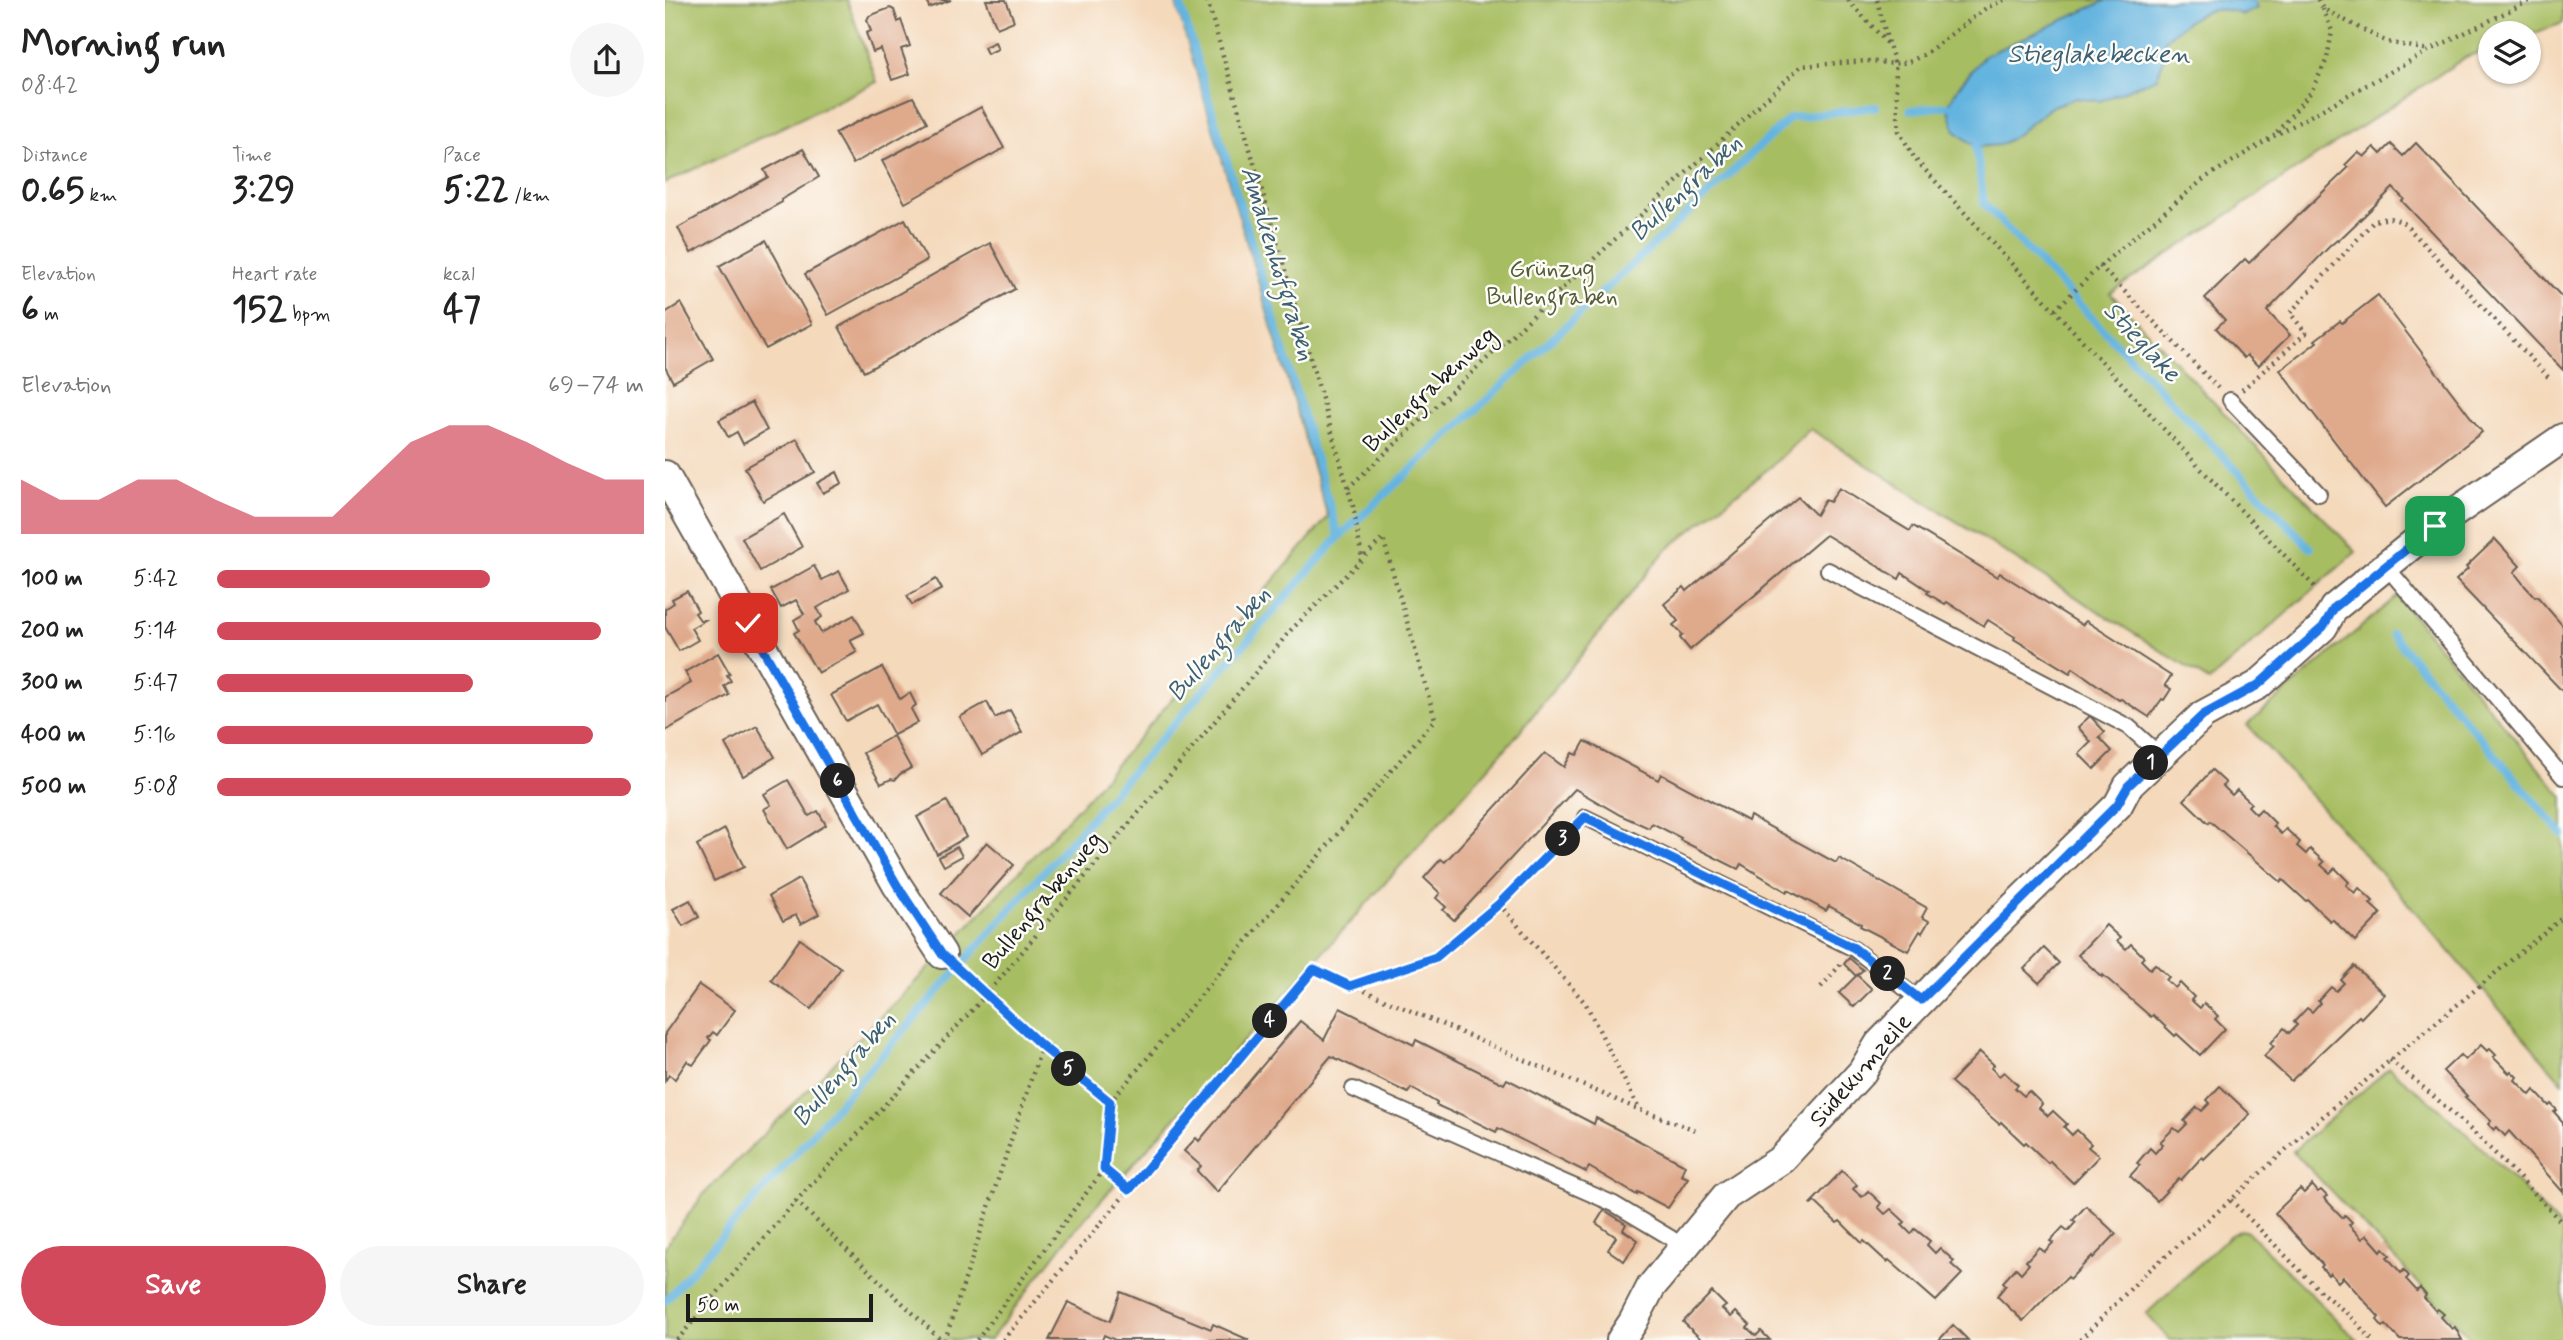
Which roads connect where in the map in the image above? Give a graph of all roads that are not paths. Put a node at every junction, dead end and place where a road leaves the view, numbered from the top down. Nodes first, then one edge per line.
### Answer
1 (2230, 400) road end
2 (2563, 438) edge
3 (665, 475) edge
4 (2319, 494) dead end
5 (2385, 565) junction
6 (1828, 570) dead end
7 (2160, 755) junction
8 (2563, 777) edge
9 (1585, 817) road end
10 (942, 954) road end
11 (1921, 1000) junction
12 (1353, 1089) dead end
13 (1682, 1248) junction
14 (1621, 1340) edge

1 - 4 lane
2 - 5 street, Südekumzeile
3 - 10 street
5 - 7 street, Südekumzeile
5 - 8 lane
6 - 7 lane
7 - 11 street, Südekumzeile
9 - 11 lane
11 - 13 street, Südekumzeile
12 - 13 lane
13 - 14 street, Südekumzeile

